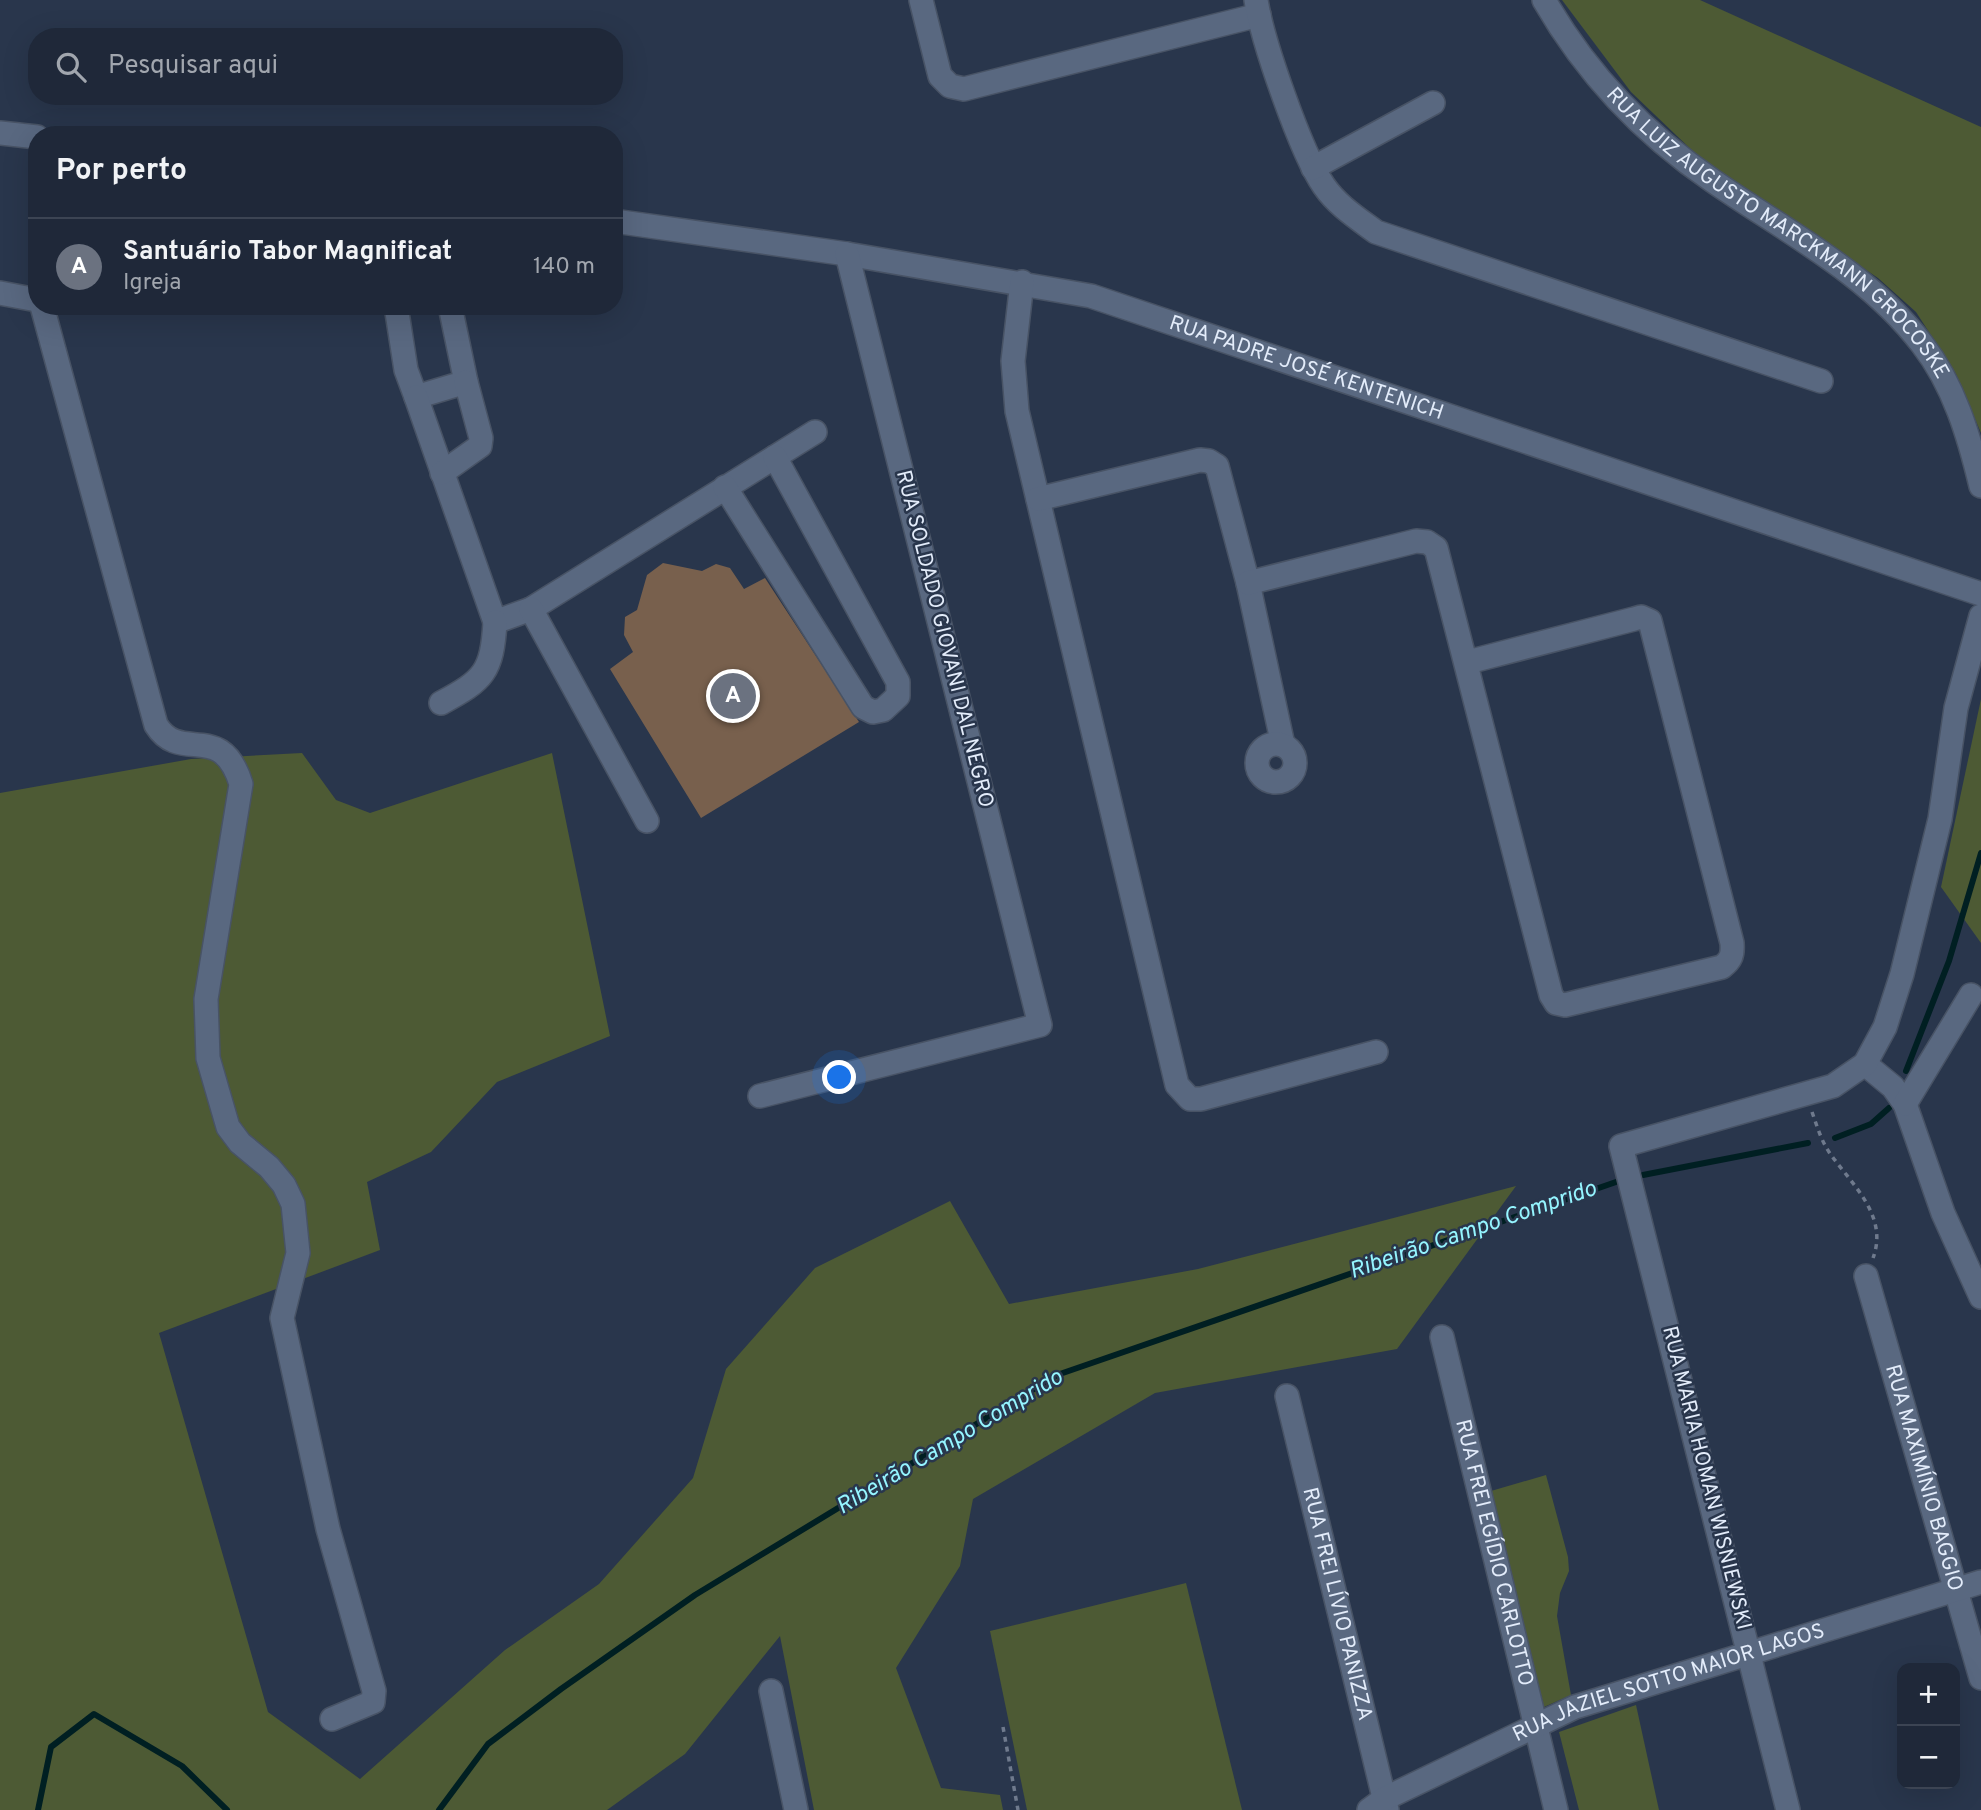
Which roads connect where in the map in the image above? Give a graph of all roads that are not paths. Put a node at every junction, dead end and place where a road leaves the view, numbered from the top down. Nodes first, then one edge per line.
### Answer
1 (921, 0) edge
2 (1544, 0) edge
3 (1257, 8) edge
4 (1433, 103) dead end
5 (0, 133) edge
6 (28, 136) edge
7 (1314, 168) junction
8 (623, 222) edge
9 (847, 254) junction
10 (1022, 282) junction
11 (0, 293) edge
12 (28, 298) edge
13 (44, 315) edge
14 (397, 315) edge
15 (452, 315) edge
16 (466, 382) junction
17 (1821, 382) dead end
18 (416, 397) junction
19 (815, 432) dead end
20 (775, 457) junction
21 (442, 473) junction
22 (1981, 485) edge
23 (725, 487) junction
24 (1038, 499) junction
25 (1248, 583) junction
26 (1981, 594) edge
27 (531, 609) junction
28 (1981, 616) edge
29 (495, 622) junction
30 (1468, 662) junction
31 (441, 703) dead end
32 (1283, 745) dead end
33 (647, 821) dead end
34 (1971, 995) dead end
35 (1376, 1052) dead end
36 (1865, 1064) junction
37 (760, 1096) dead end
38 (1905, 1104) junction
39 (1866, 1276) road end
40 (1981, 1297) edge
41 (1442, 1337) dead end
42 (1287, 1396) dead end
43 (1981, 1582) edge
44 (1956, 1590) junction
45 (1751, 1653) junction
46 (1981, 1678) edge
47 (771, 1691) dead end
48 (332, 1719) dead end
49 (1535, 1723) junction
50 (1380, 1806) edge
51 (796, 1810) edge
52 (1556, 1810) edge
53 (1788, 1810) edge

1 - 3 street
2 - 22 street, RUA LUIZ AUGUSTO MARCKMANN GROCOSKE
3 - 7 street
4 - 7 street
5 - 6 street
7 - 17 street
8 - 9 street, RUA PADRE JOSÉ KENTENICH
9 - 10 street, RUA PADRE JOSÉ KENTENICH
9 - 37 street, RUA SOLDADO GIOVANI DAL NEGRO
10 - 24 street
10 - 26 street, RUA PADRE JOSÉ KENTENICH
11 - 12 street
13 - 48 street
14 - 18 street
15 - 16 street
16 - 18 street
16 - 21 street
18 - 21 street
19 - 20 street
20 - 23 street
20 - 23 street
21 - 29 street
23 - 27 street
24 - 25 street
24 - 35 street
25 - 30 street
25 - 32 street
27 - 29 street
27 - 33 street
28 - 36 street
29 - 31 street
30 - 30 street
34 - 38 street
36 - 38 street
36 - 45 street, RUA MARIA HOMAN WISNIEWSKI
38 - 40 street
39 - 44 street, RUA MAXIMÍNIO BAGGIO
41 - 49 street, RUA FREI EGÍDIO CARLOTTO
42 - 50 street, RUA FREI LÍVIO PANIZZA
43 - 44 street, RUA JAZIEL SOTTO MAIOR LAGOS
44 - 45 street, RUA JAZIEL SOTTO MAIOR LAGOS
44 - 46 street, RUA MAXIMÍNIO BAGGIO
45 - 49 street, RUA JAZIEL SOTTO MAIOR LAGOS
45 - 53 street, RUA MARIA HOMAN WISNIEWSKI
47 - 51 street
49 - 50 street, RUA JAZIEL SOTTO MAIOR LAGOS
49 - 52 street, RUA FREI EGÍDIO CARLOTTO

